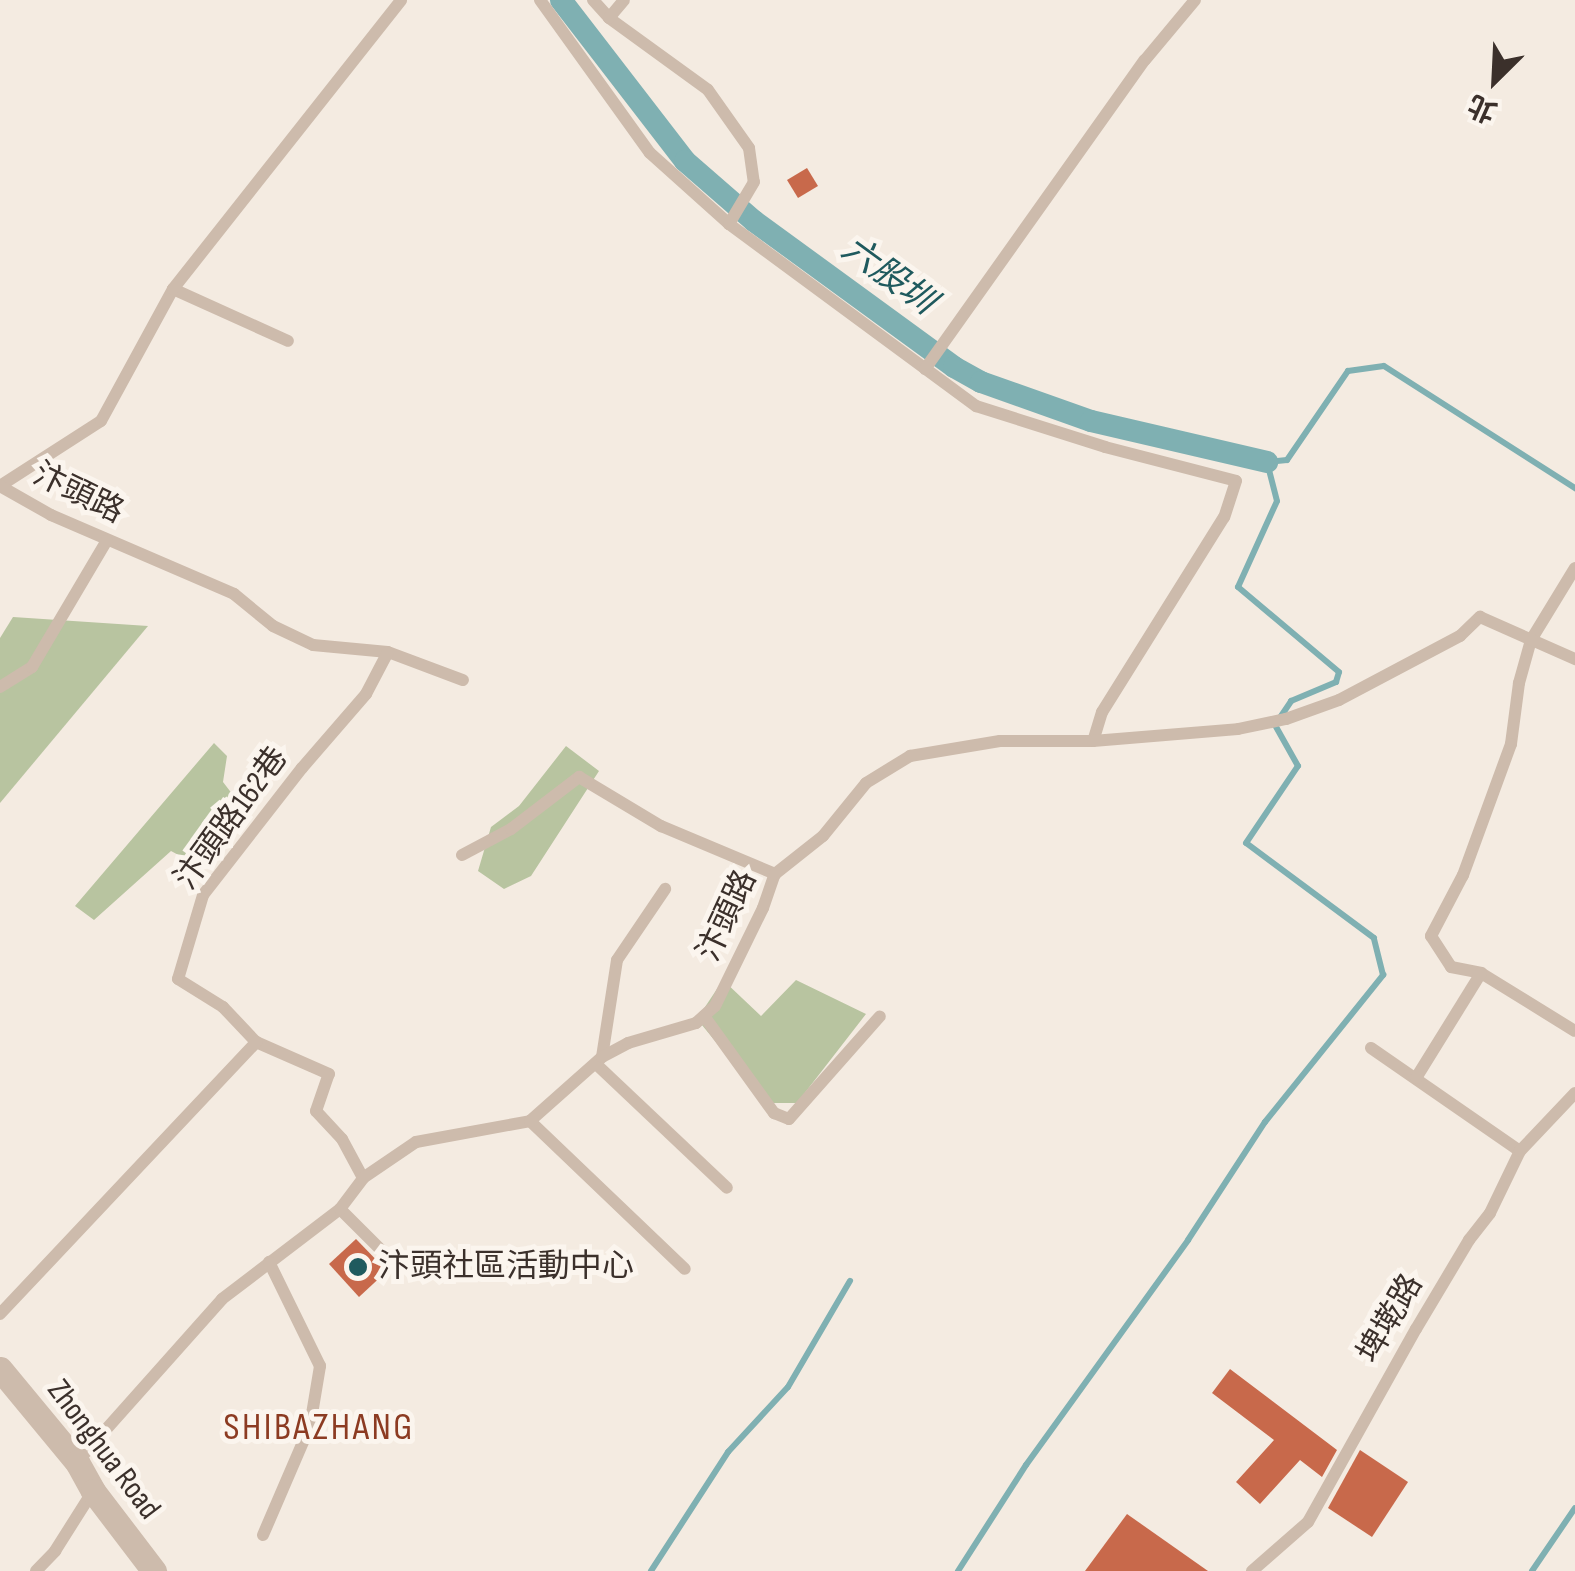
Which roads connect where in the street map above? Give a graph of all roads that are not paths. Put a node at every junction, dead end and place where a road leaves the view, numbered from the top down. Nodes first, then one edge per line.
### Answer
1 (401, 0) edge
2 (540, 0) edge
3 (593, 0) edge
4 (624, 0) edge
5 (1195, 0) edge
6 (608, 18) junction
7 (732, 220) junction
8 (173, 289) junction
9 (288, 341) dead end
10 (927, 364) junction
11 (0, 486) edge
12 (107, 540) junction
13 (1575, 568) edge
14 (1531, 640) junction
15 (388, 652) junction
16 (1575, 660) edge
17 (463, 680) dead end
18 (0, 687) edge
19 (1093, 742) junction
20 (462, 855) dead end
21 (775, 874) junction
22 (665, 889) dead end
23 (1481, 974) junction
24 (704, 1016) junction
25 (880, 1016) dead end
26 (1575, 1031) edge
27 (256, 1042) junction
28 (1371, 1048) dead end
29 (599, 1060) junction
30 (1416, 1078) junction
31 (1575, 1093) edge
32 (530, 1121) junction
33 (1520, 1151) junction
34 (363, 1178) junction
35 (727, 1188) dead end
36 (340, 1209) junction
37 (384, 1254) dead end
38 (268, 1262) junction
39 (685, 1269) dead end
40 (0, 1314) edge
41 (0, 1369) edge
42 (76, 1462) junction
43 (93, 1491) junction
44 (263, 1536) dead end
45 (36, 1571) edge
46 (154, 1571) edge
47 (1252, 1571) edge

1 - 8 lane
2 - 7 lane
3 - 6 lane
4 - 6 lane
5 - 10 lane
6 - 7 lane
7 - 10 lane
8 - 9 lane
8 - 11 lane
10 - 19 lane
11 - 12 lane, 汴頭路
12 - 15 lane, 汴頭路
12 - 18 lane
13 - 14 lane
14 - 16 lane
14 - 19 lane, 汴頭路
14 - 23 lane
15 - 17 lane, 汴頭路
15 - 27 lane, 汴頭路162巷
19 - 21 lane, 汴頭路
20 - 21 lane
21 - 24 lane, 汴頭路
22 - 29 lane
23 - 26 lane
23 - 30 lane
24 - 25 lane
24 - 29 lane
27 - 34 lane, 汴頭路162巷
27 - 40 lane
28 - 30 lane
29 - 32 lane
29 - 35 lane
30 - 33 lane
31 - 33 lane, 埤墘路
32 - 34 lane
32 - 39 lane
33 - 47 lane, 埤墘路
34 - 36 lane
36 - 37 lane
36 - 38 lane
38 - 42 lane
38 - 44 lane
41 - 42 street, Zhonghua Road
42 - 43 street, Zhonghua Road
43 - 45 lane
43 - 46 street, Zhonghua Road

